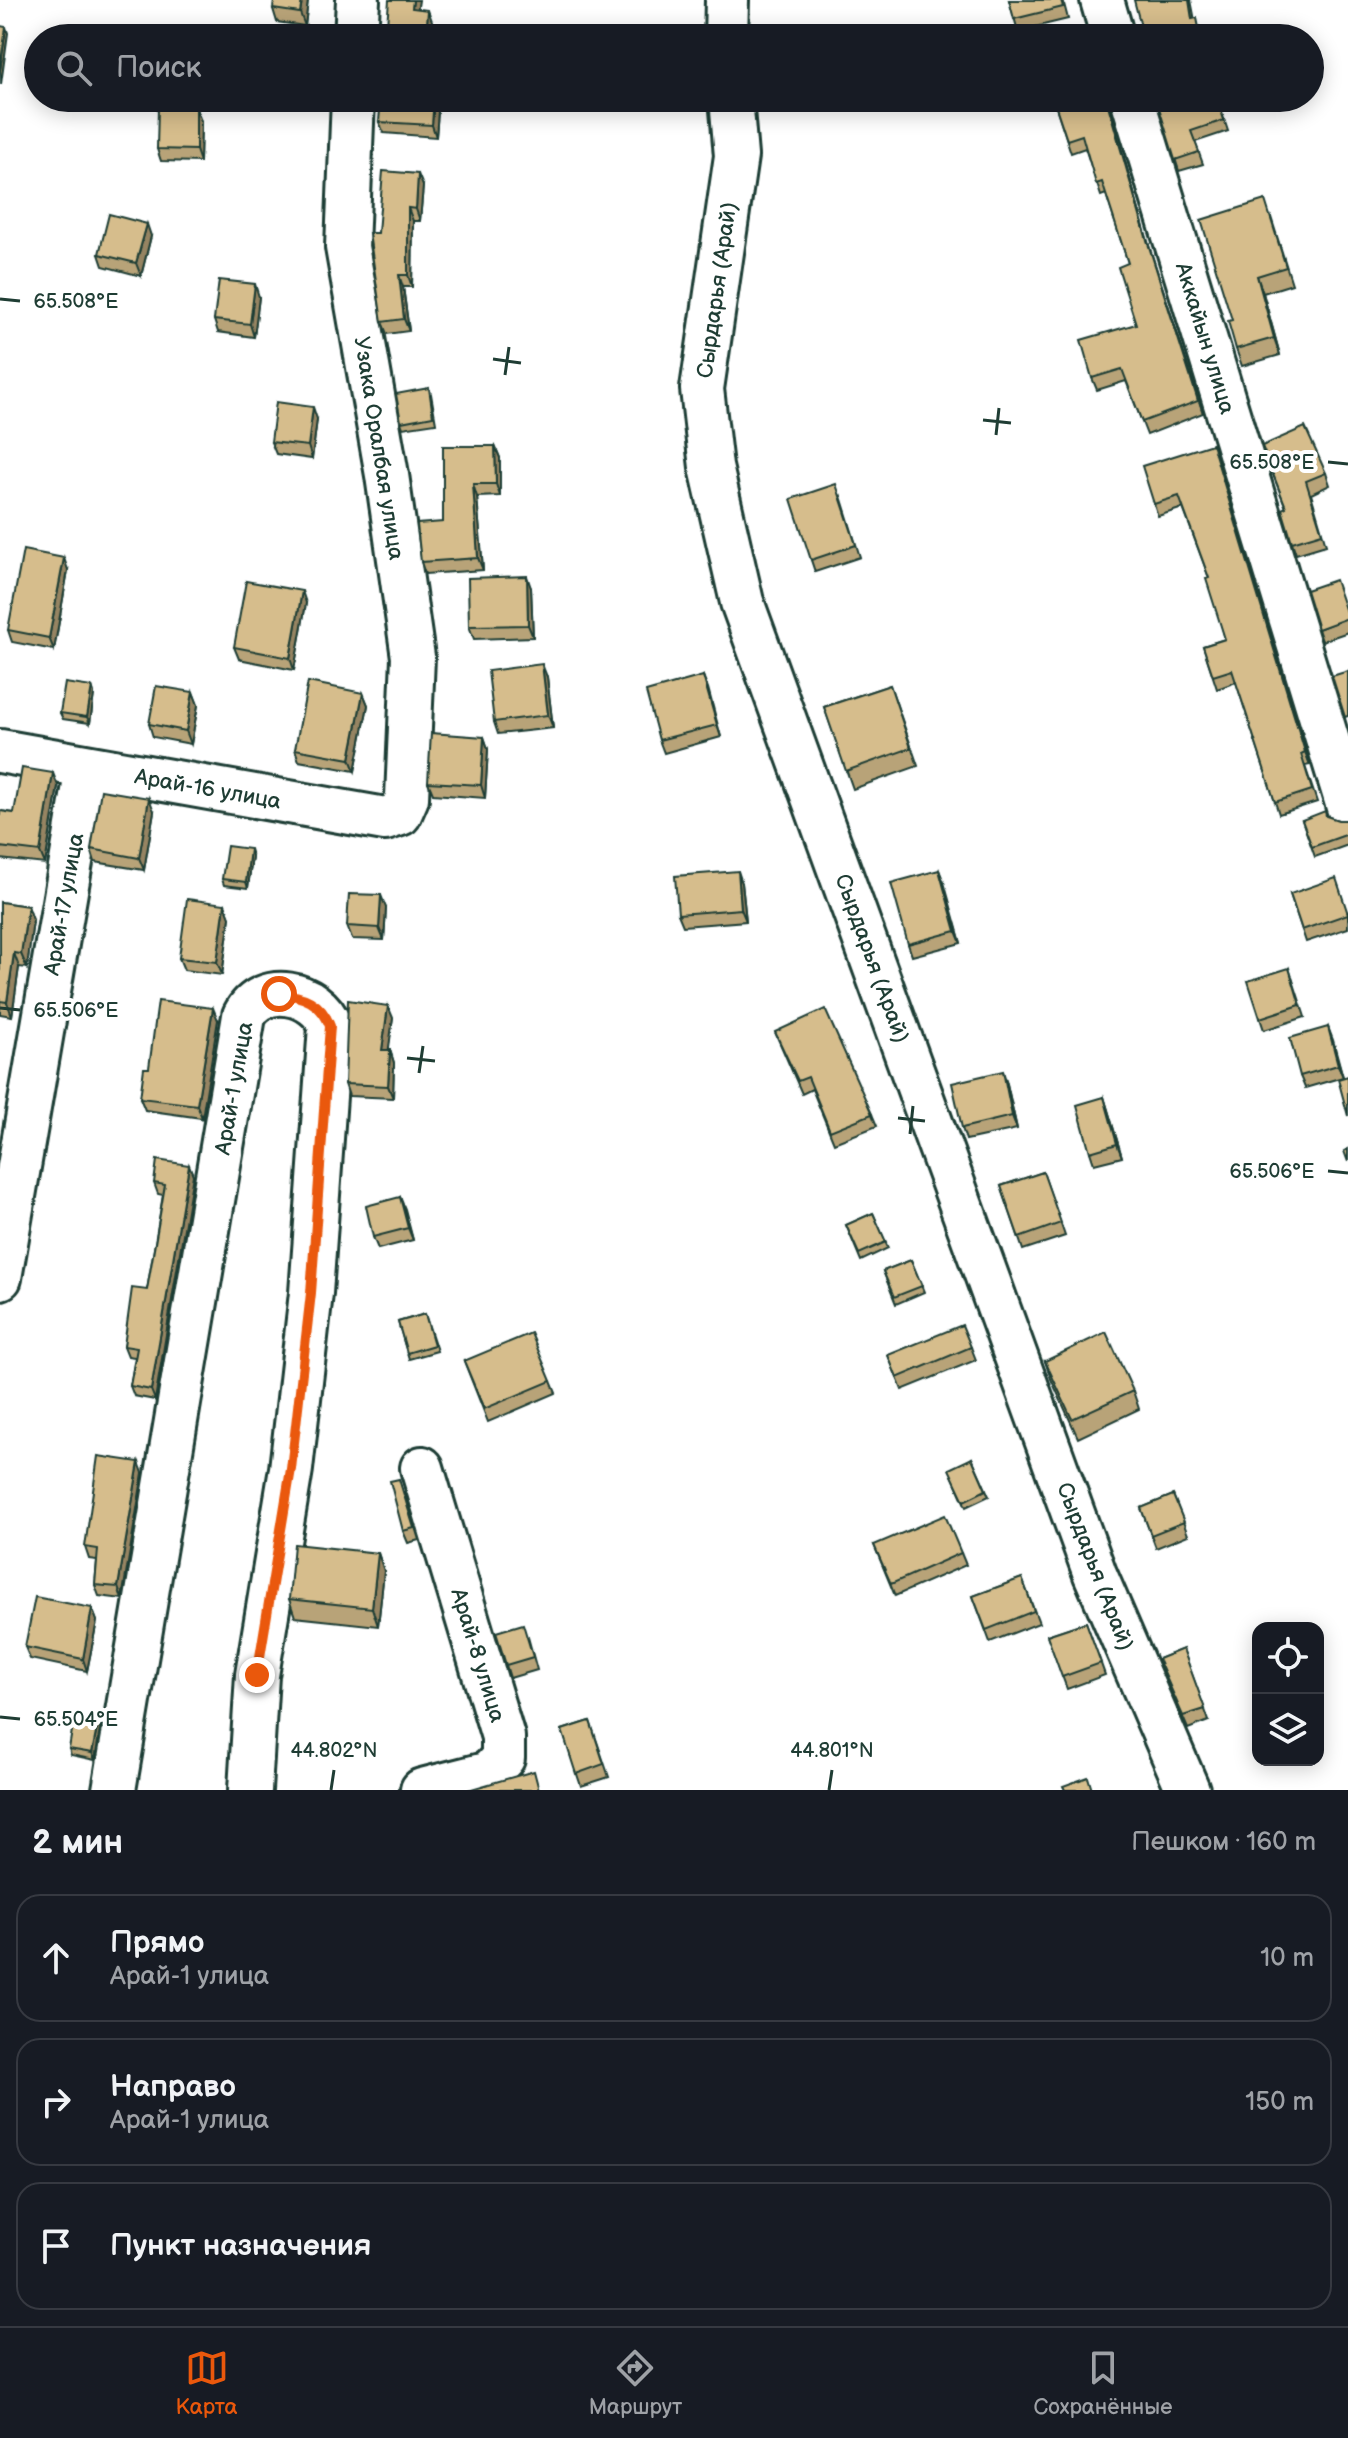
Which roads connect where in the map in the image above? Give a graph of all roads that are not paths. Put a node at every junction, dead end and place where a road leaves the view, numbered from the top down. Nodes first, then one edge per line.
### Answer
1 (358, 0) edge
2 (727, 0) edge
3 (1102, 0) edge
4 (357, 24) edge
5 (726, 24) edge
6 (1109, 24) edge
7 (352, 112) edge
8 (732, 112) edge
9 (1136, 112) edge
10 (0, 751) edge
11 (87, 768) junction
12 (407, 798) joint
13 (1348, 807) edge
14 (0, 1278) edge
15 (422, 1468) dead end
16 (114, 1790) edge
17 (250, 1790) edge
18 (422, 1790) edge
19 (1188, 1790) edge

1 - 4 street
2 - 5 street
3 - 6 street
7 - 12 street, Узака Оралбая улица
8 - 19 street, Сырдарья (Арай)
9 - 13 street, Аккайын улица
10 - 11 street, Арай-16 улица
11 - 12 street, Арай-16 улица
11 - 14 street, Арай-17 улица
15 - 18 street, Арай-8 улица
16 - 17 street, Арай-1 улица

